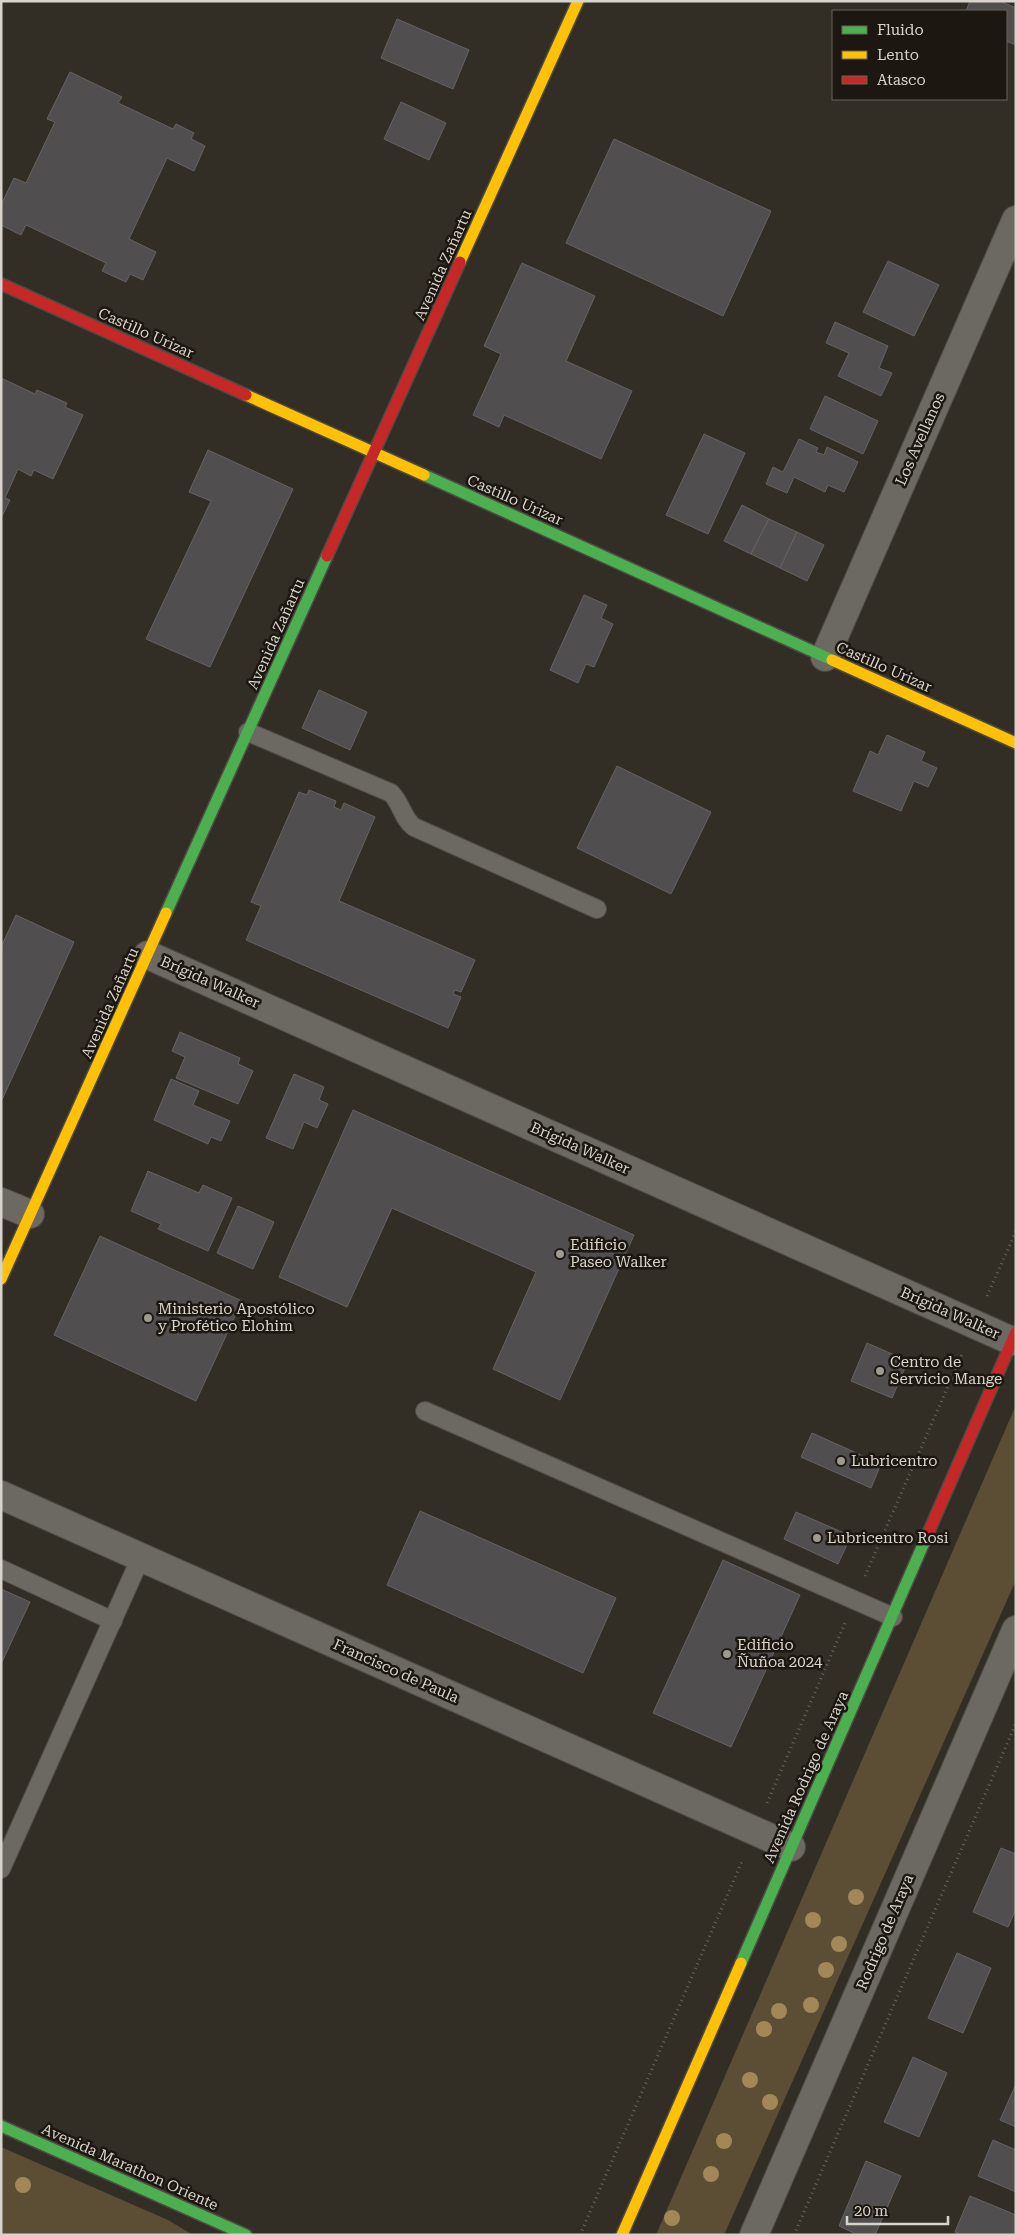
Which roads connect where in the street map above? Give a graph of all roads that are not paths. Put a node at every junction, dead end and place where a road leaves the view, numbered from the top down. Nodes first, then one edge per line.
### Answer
1 (578, 1) edge
2 (1016, 220) edge
3 (1, 284) edge
4 (374, 453) junction
5 (825, 657) junction
6 (248, 732) junction
7 (1016, 743) edge
8 (597, 909) dead end
9 (148, 955) junction
10 (1, 1202) edge
11 (30, 1214) junction
12 (1, 1279) edge
13 (1014, 1336) edge
14 (425, 1411) dead end
15 (1, 1495) edge
16 (141, 1557) junction
17 (1, 1569) edge
18 (893, 1617) junction
19 (112, 1620) junction
20 (1016, 1630) edge
21 (791, 1847) junction
22 (1, 1870) edge
23 (1, 2126) edge
24 (246, 2235) edge
25 (622, 2235) edge
26 (754, 2235) edge

1 - 4 street, Avenida Zañartu
2 - 5 street, Los Avellanos
3 - 4 street, Castillo Urizar
4 - 5 street, Castillo Urizar
4 - 6 street, Avenida Zañartu
5 - 7 street, Castillo Urizar
6 - 8 lane
6 - 9 street, Avenida Zañartu
9 - 11 street, Avenida Zañartu
9 - 13 street, Brígida Walker
10 - 11 street
11 - 12 street, Avenida Zañartu
13 - 18 street, Avenida Rodrigo de Araya
14 - 18 lane
15 - 16 street, Francisco de Paula
16 - 19 lane
16 - 21 street, Francisco de Paula
17 - 19 lane
18 - 21 street, Avenida Rodrigo de Araya
19 - 22 lane
20 - 26 street, Rodrigo de Araya
21 - 25 street, Avenida Rodrigo de Araya
23 - 24 street, Avenida Marathon Oriente

